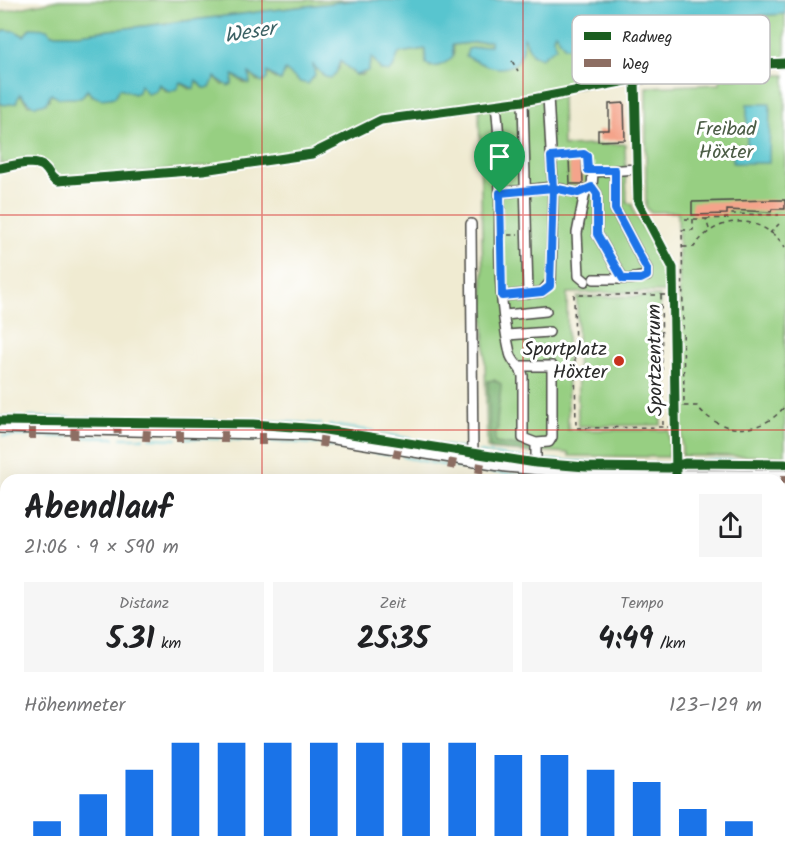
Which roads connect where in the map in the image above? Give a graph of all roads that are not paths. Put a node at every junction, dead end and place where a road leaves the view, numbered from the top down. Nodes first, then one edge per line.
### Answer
1 (785, 63) edge
2 (770, 64) edge
3 (635, 84) edge
4 (548, 96) dead end
5 (523, 101) dead end
6 (496, 105) dead end
7 (637, 169) junction
8 (615, 170) junction
9 (553, 188) junction
10 (526, 190) junction
11 (588, 190) junction
12 (500, 193) junction
13 (471, 224) dead end
14 (623, 279) junction
15 (528, 294) junction
16 (502, 296) junction
17 (546, 311) dead end
18 (505, 315) junction
19 (549, 332) dead end
20 (507, 335) junction
21 (519, 366) junction
22 (0, 428) edge
23 (536, 443) junction
24 (473, 462) junction
25 (536, 470) junction
26 (583, 474) edge
27 (676, 474) edge

1 - 2 street, Sportzentrum
3 - 7 street, Sportzentrum
4 - 9 street
5 - 10 street
6 - 12 street
7 - 8 street
7 - 27 street, Sportzentrum
8 - 11 street
8 - 14 street
9 - 10 street
9 - 11 street
9 - 15 street
10 - 12 street
10 - 15 street
11 - 14 street
11 - 14 street
12 - 16 street
13 - 24 street
15 - 16 street
16 - 18 street
17 - 18 street
18 - 20 street
19 - 20 street
20 - 21 street
21 - 23 street
21 - 23 street
22 - 24 street
23 - 25 street
24 - 25 street
25 - 26 street

